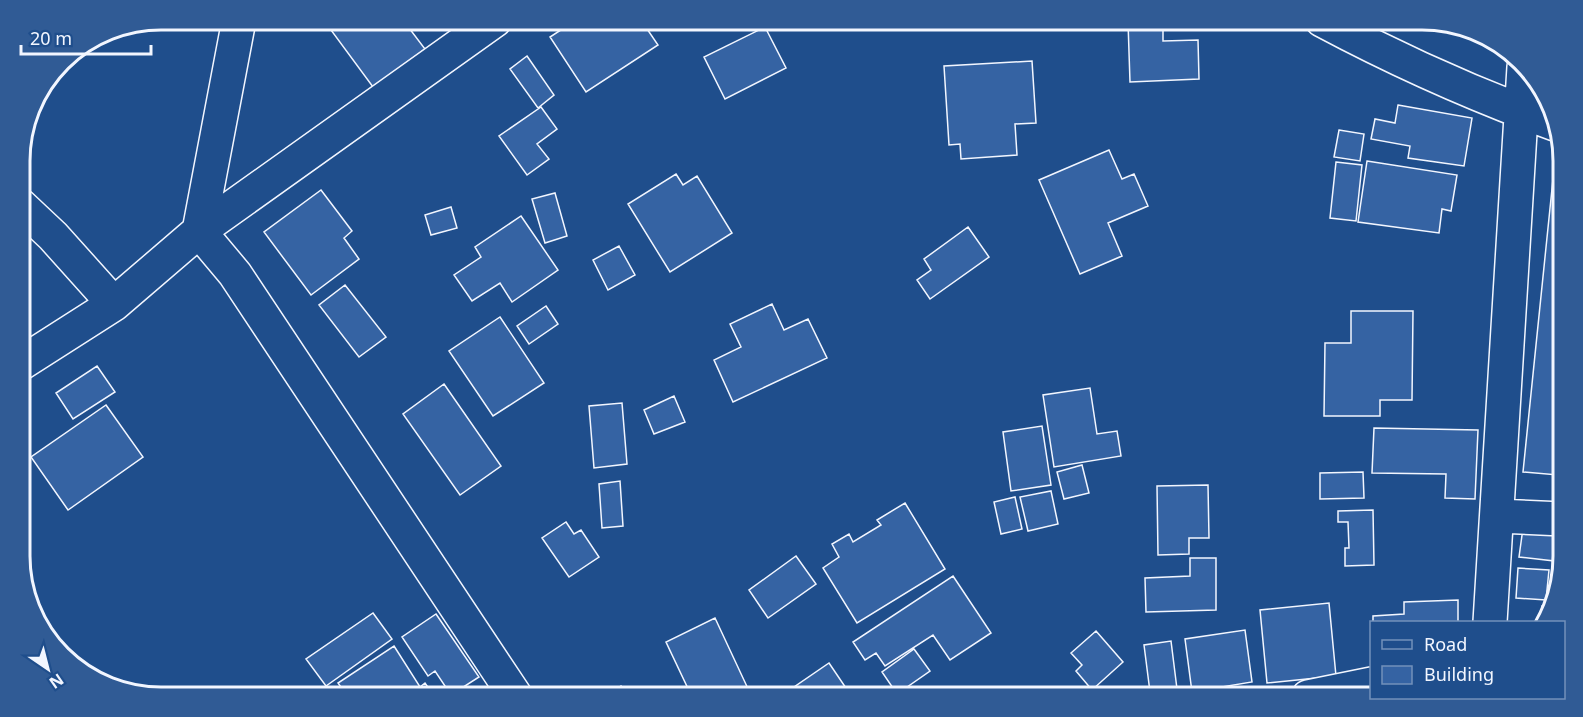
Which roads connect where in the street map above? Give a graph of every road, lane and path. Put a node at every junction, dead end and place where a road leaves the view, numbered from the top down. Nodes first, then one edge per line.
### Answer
1 (237, 30) edge
2 (481, 30) edge
3 (1341, 30) edge
4 (1523, 78) edge
5 (1521, 112) junction
6 (1547, 121) edge
7 (30, 215) edge
8 (199, 231) junction
9 (114, 304) junction
10 (30, 358) edge
11 (1497, 516) junction
12 (1553, 519) edge
13 (1490, 621) edge
14 (509, 687) edge

1 - 8 street
2 - 8 street
3 - 5 street
4 - 5 street
5 - 6 street
5 - 11 street
7 - 9 street
8 - 9 street
8 - 14 street
9 - 10 street
11 - 12 street
11 - 13 street

